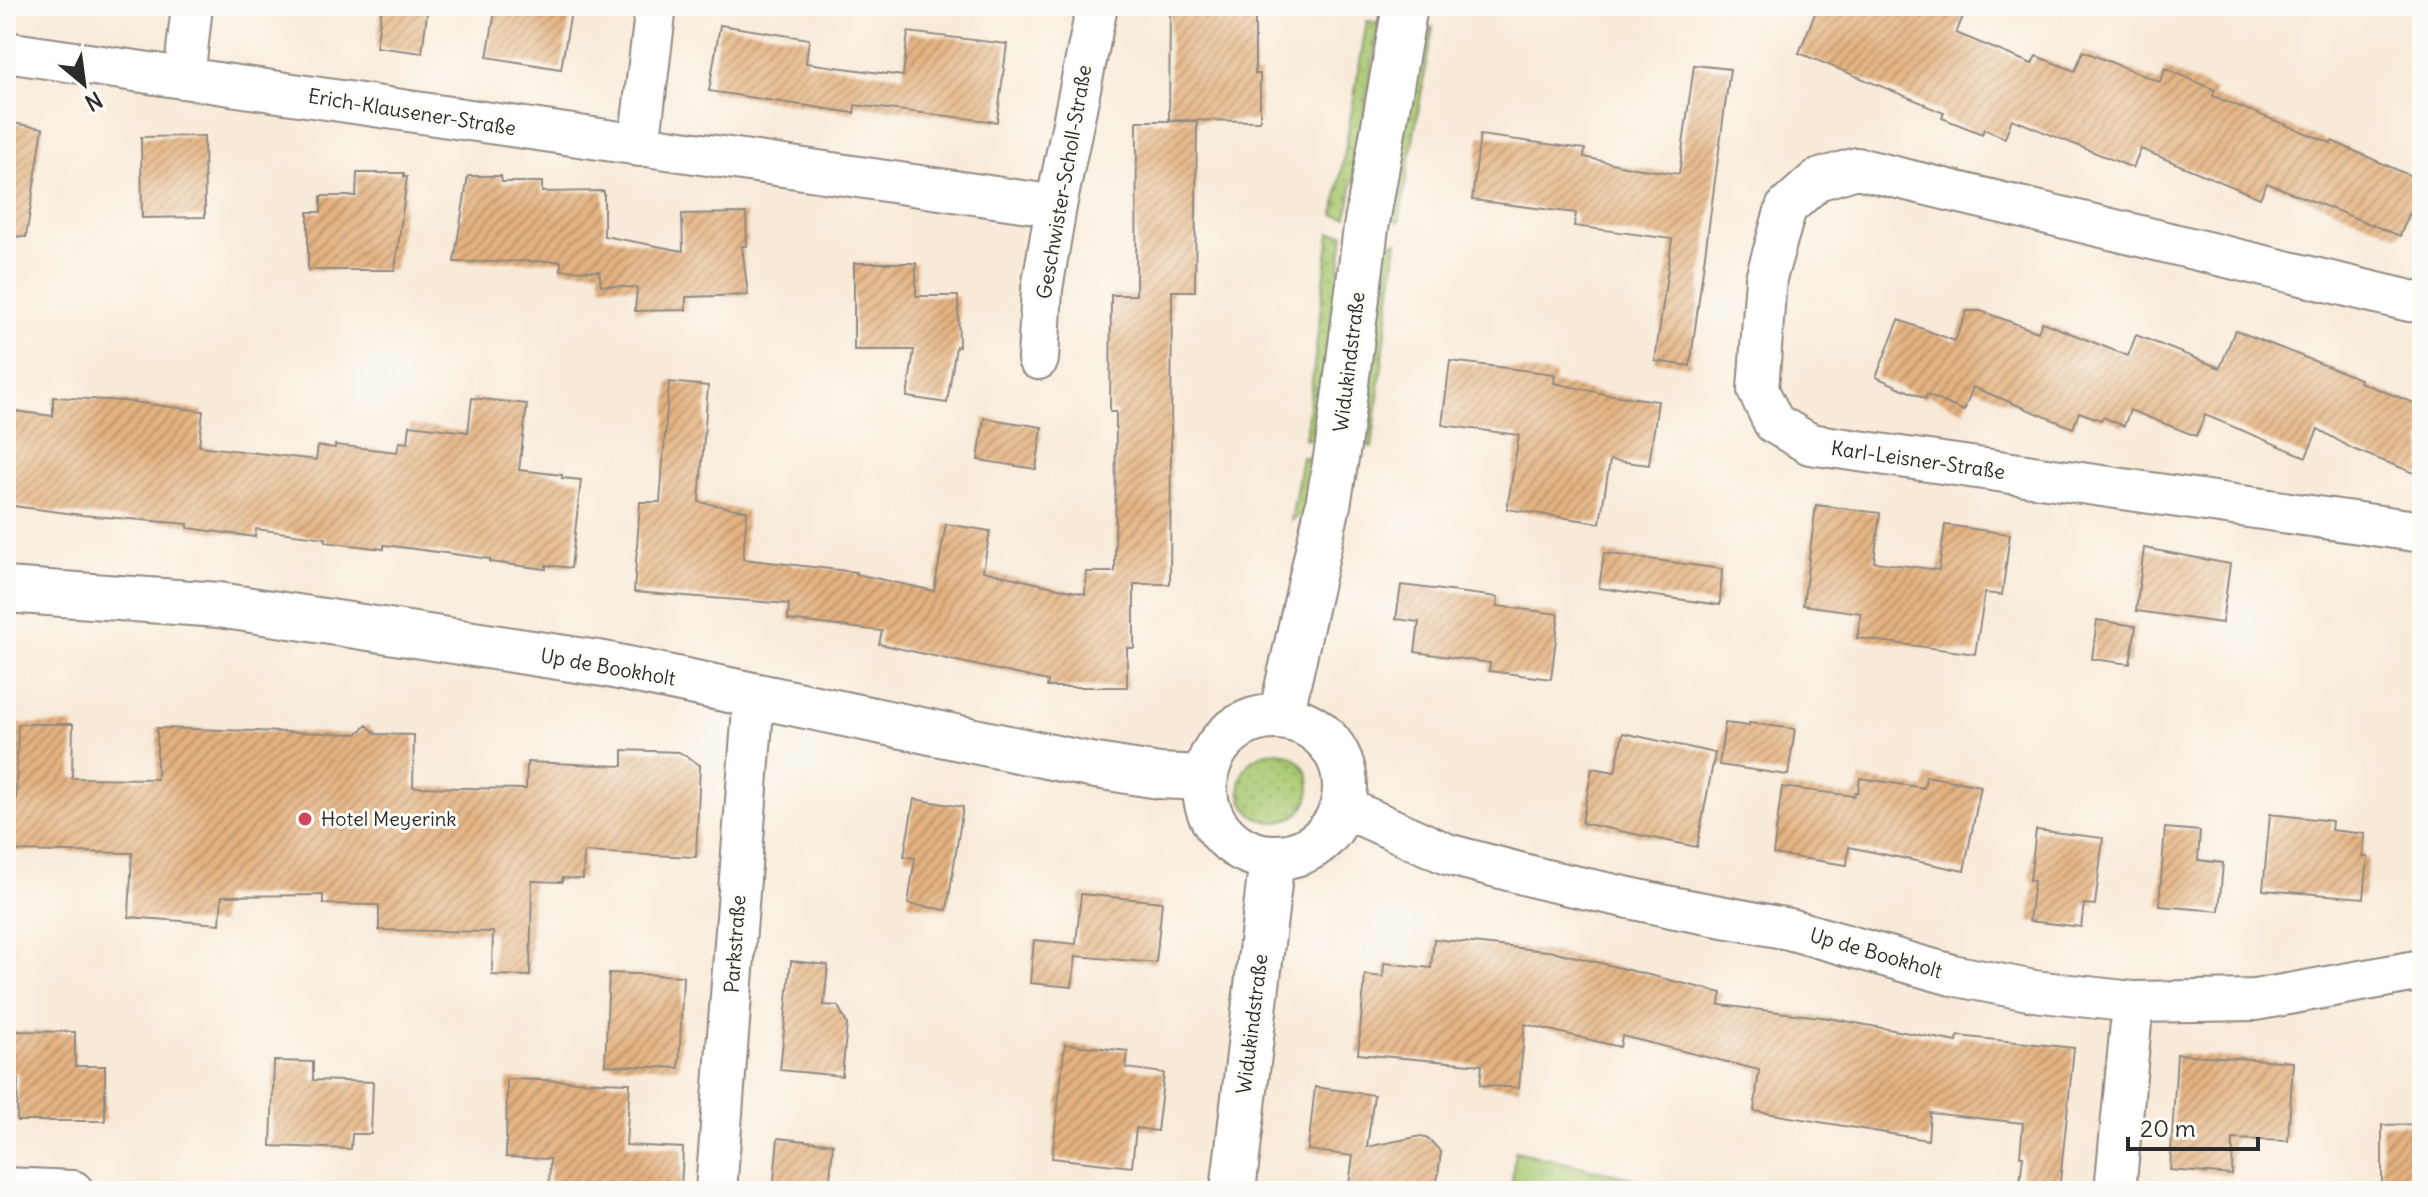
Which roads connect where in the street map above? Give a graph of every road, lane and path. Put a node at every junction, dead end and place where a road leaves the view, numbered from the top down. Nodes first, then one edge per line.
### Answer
1 (192, 6) edge
2 (656, 6) edge
3 (1097, 6) edge
4 (1405, 6) edge
5 (6, 52) edge
6 (184, 78) junction
7 (639, 146) junction
8 (1056, 206) junction
9 (2422, 302) edge
10 (1038, 359) dead end
11 (2422, 532) edge
12 (6, 590) edge
13 (754, 696) junction
14 (1281, 716) junction
15 (1205, 778) junction
16 (1343, 807) junction
17 (1272, 858) junction
18 (2422, 970) edge
19 (2133, 1002) junction
20 (6, 1188) edge
21 (73, 1191) edge
22 (716, 1191) edge
23 (1233, 1191) edge
24 (2115, 1191) edge

1 - 6 street
2 - 7 street
3 - 8 street, Geschwister-Scholl-Straße
4 - 14 street, Widukindstraße
5 - 6 street, Erich-Klausener-Straße
6 - 7 street, Erich-Klausener-Straße
7 - 8 street, Erich-Klausener-Straße
8 - 10 street, Geschwister-Scholl-Straße
9 - 11 street, Karl-Leisner-Straße
12 - 13 street, Up de Bookholt
13 - 15 street, Up de Bookholt
13 - 22 street, Parkstraße
14 - 15 street
14 - 16 street
15 - 17 street
16 - 17 street
16 - 19 street, Up de Bookholt
17 - 23 street, Widukindstraße
18 - 19 street, Up de Bookholt
19 - 24 street
20 - 21 street

